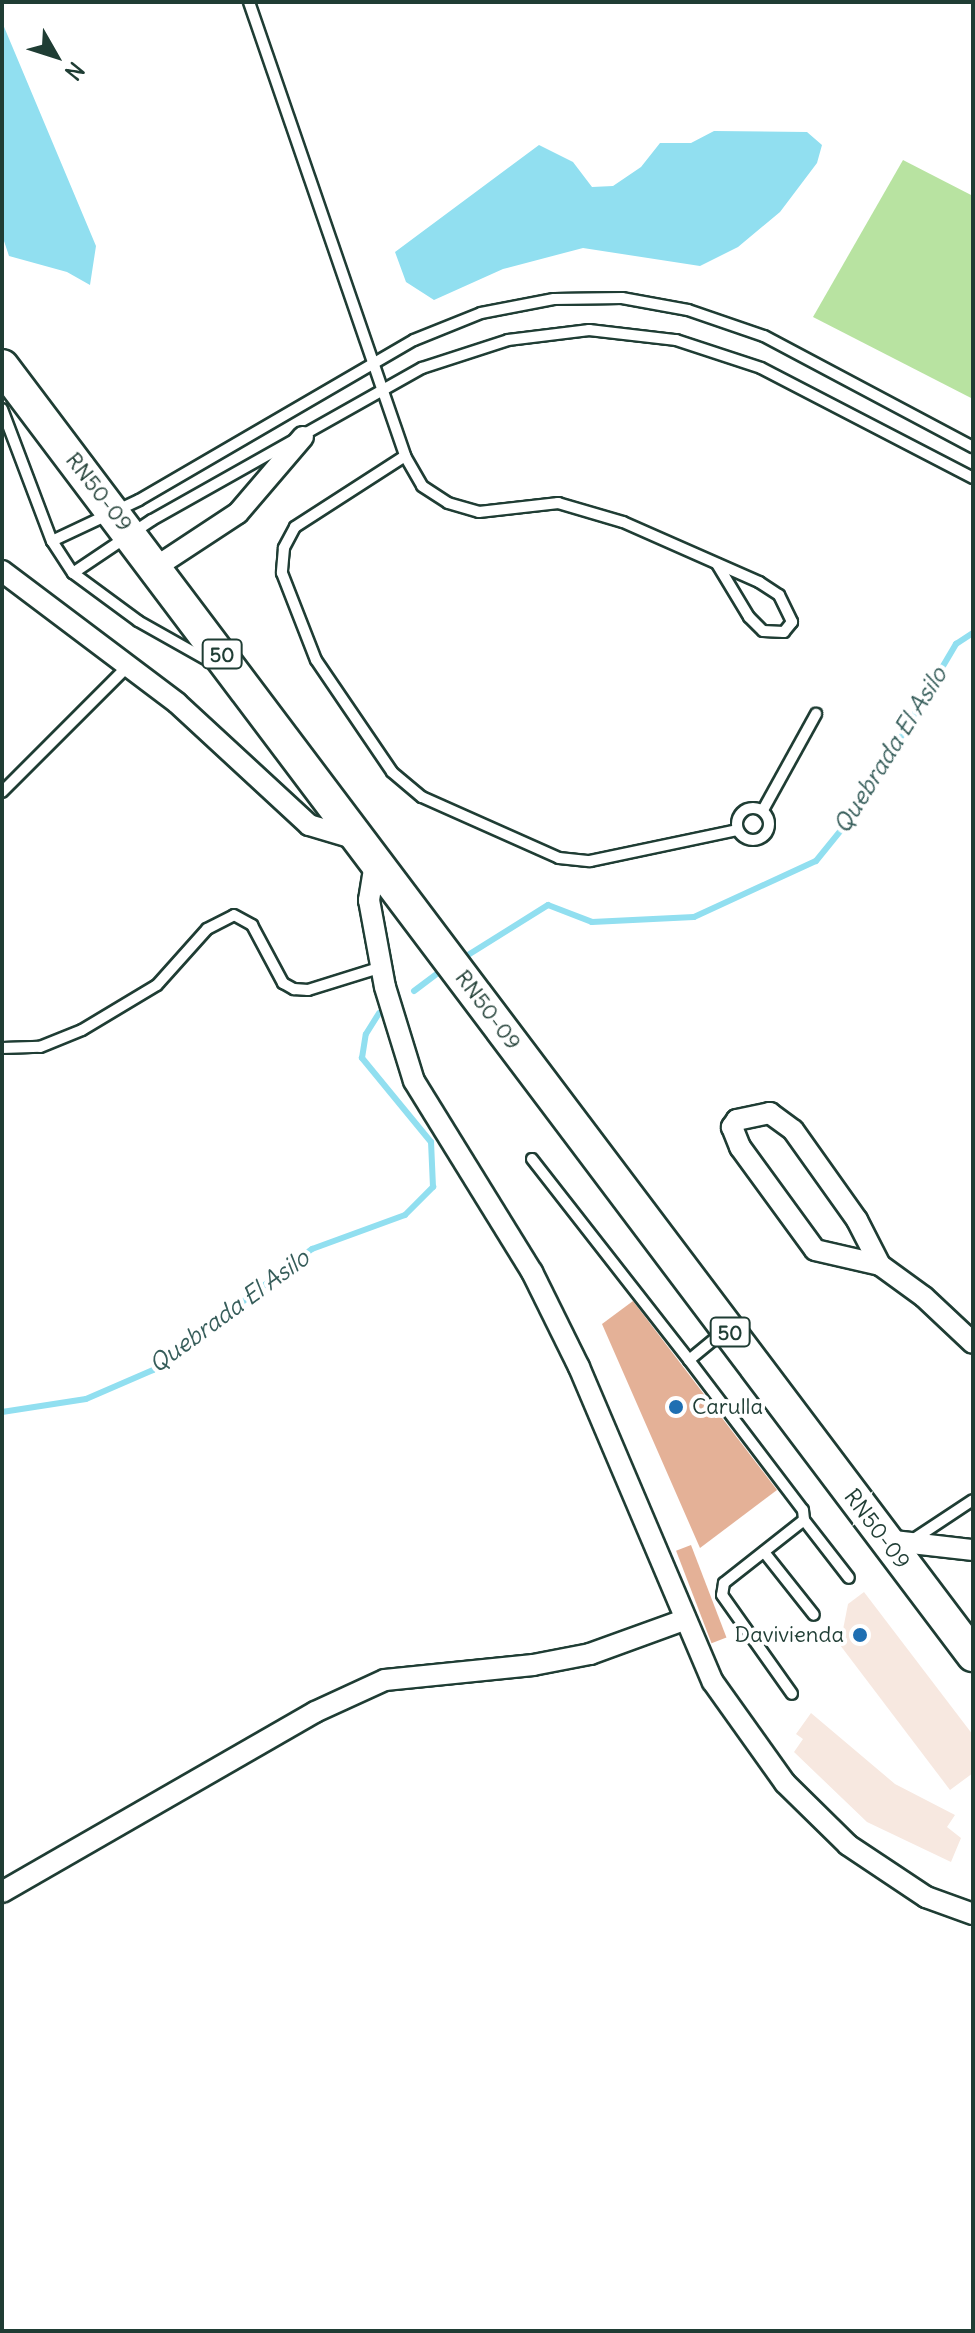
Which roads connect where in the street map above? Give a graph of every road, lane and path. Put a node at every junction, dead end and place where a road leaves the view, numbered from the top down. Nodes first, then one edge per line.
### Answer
1 (249, 2) edge
2 (375, 361) junction
3 (2, 366) edge
4 (383, 390) junction
5 (2, 409) edge
6 (303, 437) junction
7 (973, 447) edge
8 (405, 456) junction
9 (973, 478) edge
10 (123, 522) junction
11 (52, 541) junction
12 (717, 564) junction
13 (156, 567) junction
14 (2, 571) edge
15 (73, 573) junction
16 (130, 665) junction
17 (239, 678) junction
18 (816, 714) dead end
19 (2, 792) edge
20 (763, 810) junction
21 (737, 830) junction
22 (370, 849) junction
23 (382, 967) junction
24 (2, 1048) edge
25 (532, 1159) dead end
26 (880, 1265) junction
27 (728, 1329) junction
28 (973, 1343) edge
29 (689, 1360) junction
30 (973, 1500) edge
31 (804, 1520) junction
32 (896, 1542) junction
33 (973, 1550) edge
34 (764, 1552) junction
35 (849, 1578) dead end
36 (814, 1615) dead end
37 (684, 1620) junction
38 (973, 1655) edge
39 (792, 1694) dead end
40 (2, 1892) edge
41 (973, 1914) edge

1 - 2 lane
2 - 4 lane
2 - 7 lane
2 - 10 lane
3 - 10 main road, RN50-09 / 50
4 - 6 lane
4 - 8 lane
4 - 9 lane
5 - 11 lane
6 - 10 lane
6 - 13 street
8 - 12 lane
8 - 21 lane
10 - 11 lane
10 - 13 main road, RN50-09 / 50
10 - 15 lane
11 - 15 lane
12 - 12 lane
13 - 17 main road, RN50-09 / 50
14 - 16 street
15 - 17 lane
16 - 19 lane
16 - 22 street
17 - 22 main road, RN50-09 / 50
18 - 20 lane
20 - 21 lane
20 - 21 lane
22 - 23 street
22 - 27 main road, RN50-09 / 50
23 - 24 lane
23 - 37 street
25 - 29 lane
26 - 26 street
26 - 28 street
27 - 29 lane
27 - 32 main road, RN50-09 / 50
29 - 31 lane
30 - 32 lane
31 - 34 lane
31 - 35 lane
32 - 33 street
32 - 38 main road, RN50-09 / 50
34 - 36 lane
34 - 39 lane
37 - 40 street
37 - 41 street

